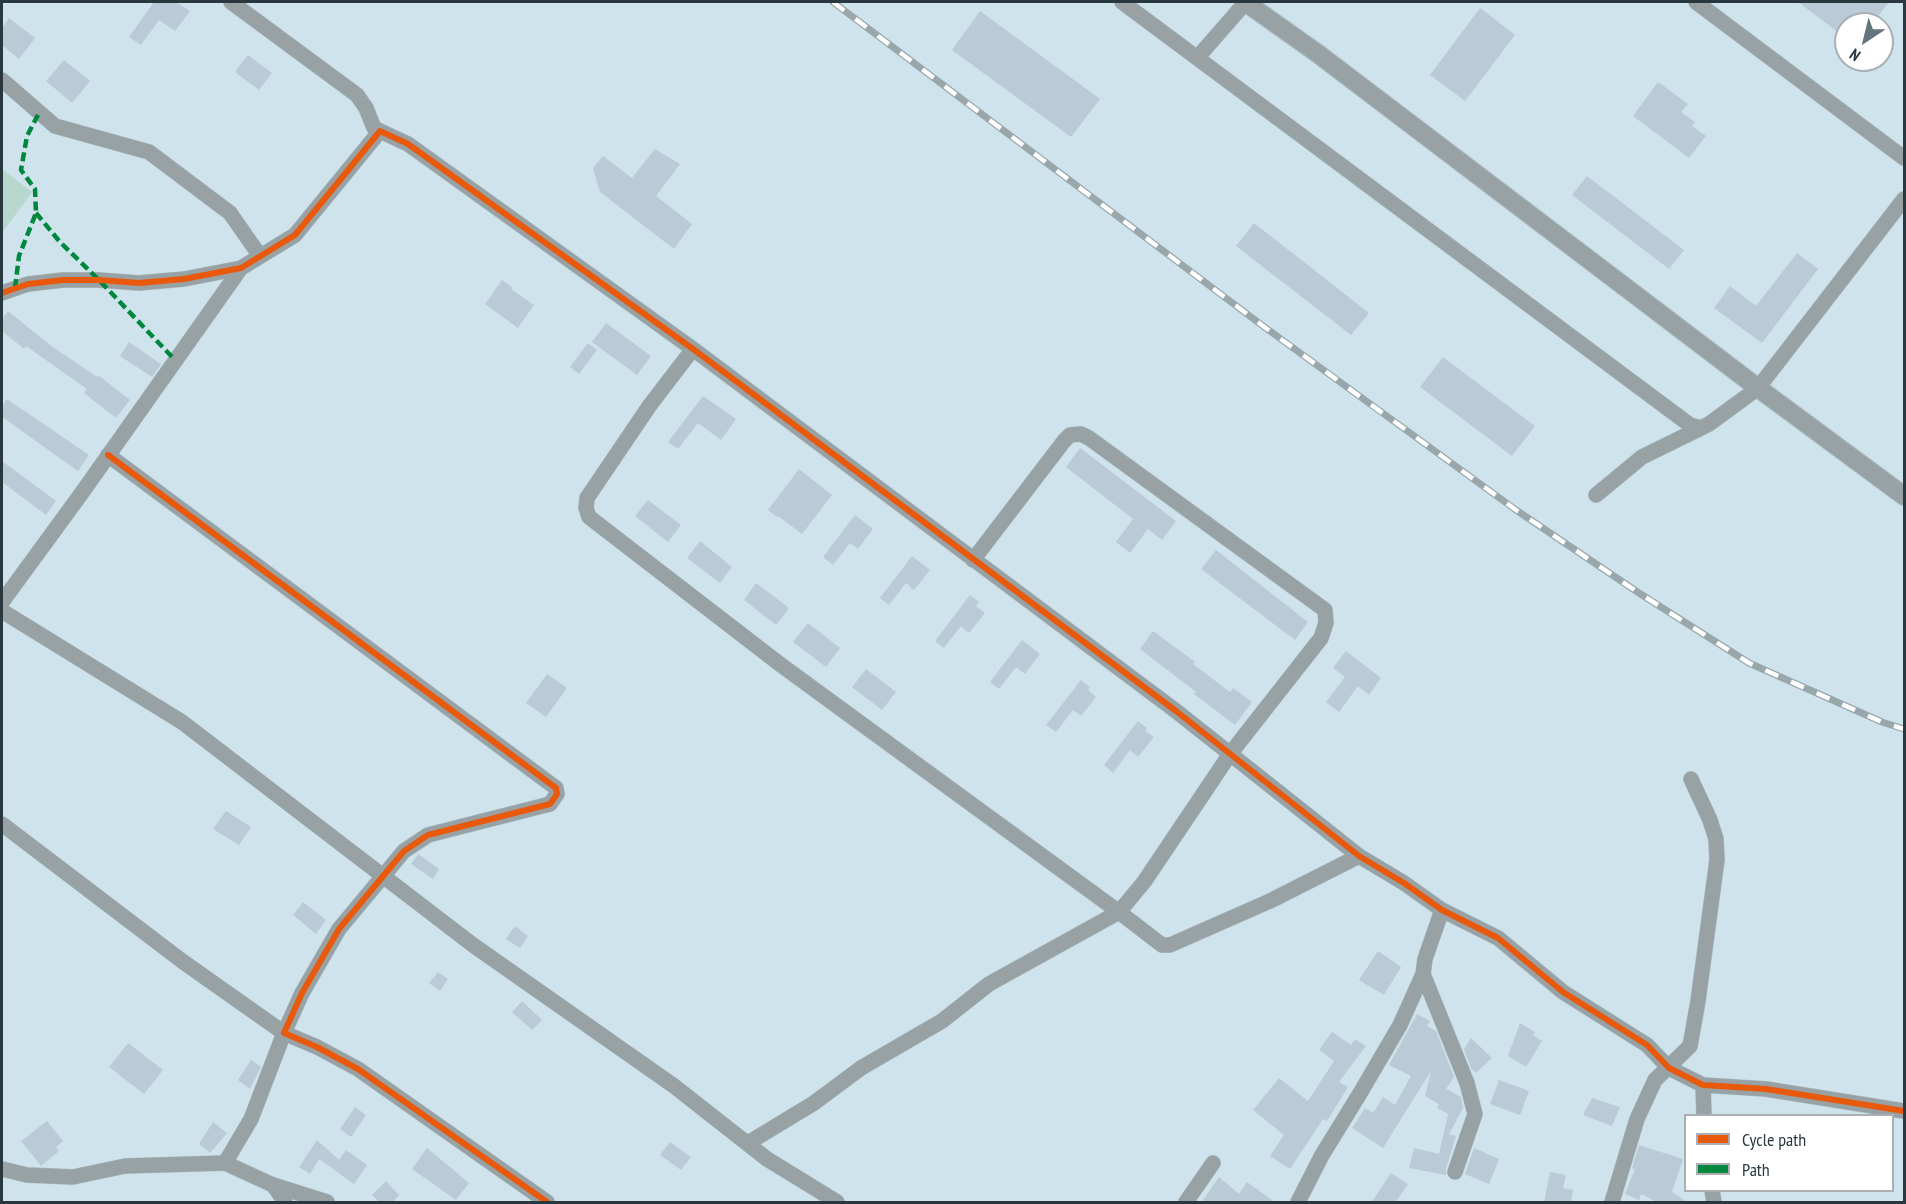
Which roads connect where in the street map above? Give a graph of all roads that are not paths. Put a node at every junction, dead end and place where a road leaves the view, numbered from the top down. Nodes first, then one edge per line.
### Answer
1 (231, 2) edge
2 (1122, 2) edge
3 (1246, 2) edge
4 (1696, 2) edge
5 (1197, 58) junction
6 (2, 80) edge
7 (380, 131) junction
8 (1905, 158) edge
9 (1905, 200) edge
10 (260, 256) junction
11 (241, 268) junction
12 (2, 293) edge
13 (693, 349) junction
14 (1758, 388) junction
15 (1701, 428) junction
16 (108, 455) junction
17 (1596, 495) dead end
18 (1905, 496) edge
19 (973, 560) junction
20 (2, 602) edge
21 (2, 611) edge
22 (1230, 754) junction
23 (1691, 779) dead end
24 (2, 824) edge
25 (1359, 856) junction
26 (382, 875) junction
27 (1442, 910) junction
28 (1119, 912) junction
29 (1423, 974) junction
30 (284, 1033) junction
31 (1669, 1068) junction
32 (1703, 1085) junction
33 (1905, 1111) edge
34 (1704, 1114) edge
35 (748, 1143) junction
36 (225, 1163) junction
37 (1213, 1163) dead end
38 (2, 1169) edge
39 (1455, 1172) dead end
40 (273, 1185) junction
41 (285, 1203) edge
42 (327, 1203) edge
43 (547, 1203) edge
44 (837, 1203) edge
45 (1186, 1203) edge
46 (1298, 1203) edge
47 (1612, 1203) edge

1 - 7 street
2 - 5 street
3 - 5 street
3 - 14 street
4 - 8 street
5 - 15 street
6 - 10 street
7 - 10 street
7 - 13 street
9 - 14 street
10 - 11 street
11 - 12 street
11 - 16 street
13 - 19 street
13 - 28 street
14 - 15 street
14 - 18 street
15 - 17 street
16 - 20 street
16 - 26 street
19 - 22 street
19 - 22 street
21 - 26 street
22 - 25 street
22 - 28 street
23 - 31 street
24 - 30 street
25 - 27 street
25 - 28 street
26 - 30 street
26 - 35 street
27 - 29 street
27 - 31 street
28 - 35 street
29 - 39 street
29 - 46 street
30 - 36 street
30 - 43 street
31 - 32 street
31 - 47 street
32 - 33 street
32 - 34 street
35 - 44 street
36 - 38 street
36 - 40 street
37 - 45 street
40 - 41 street
40 - 42 street

